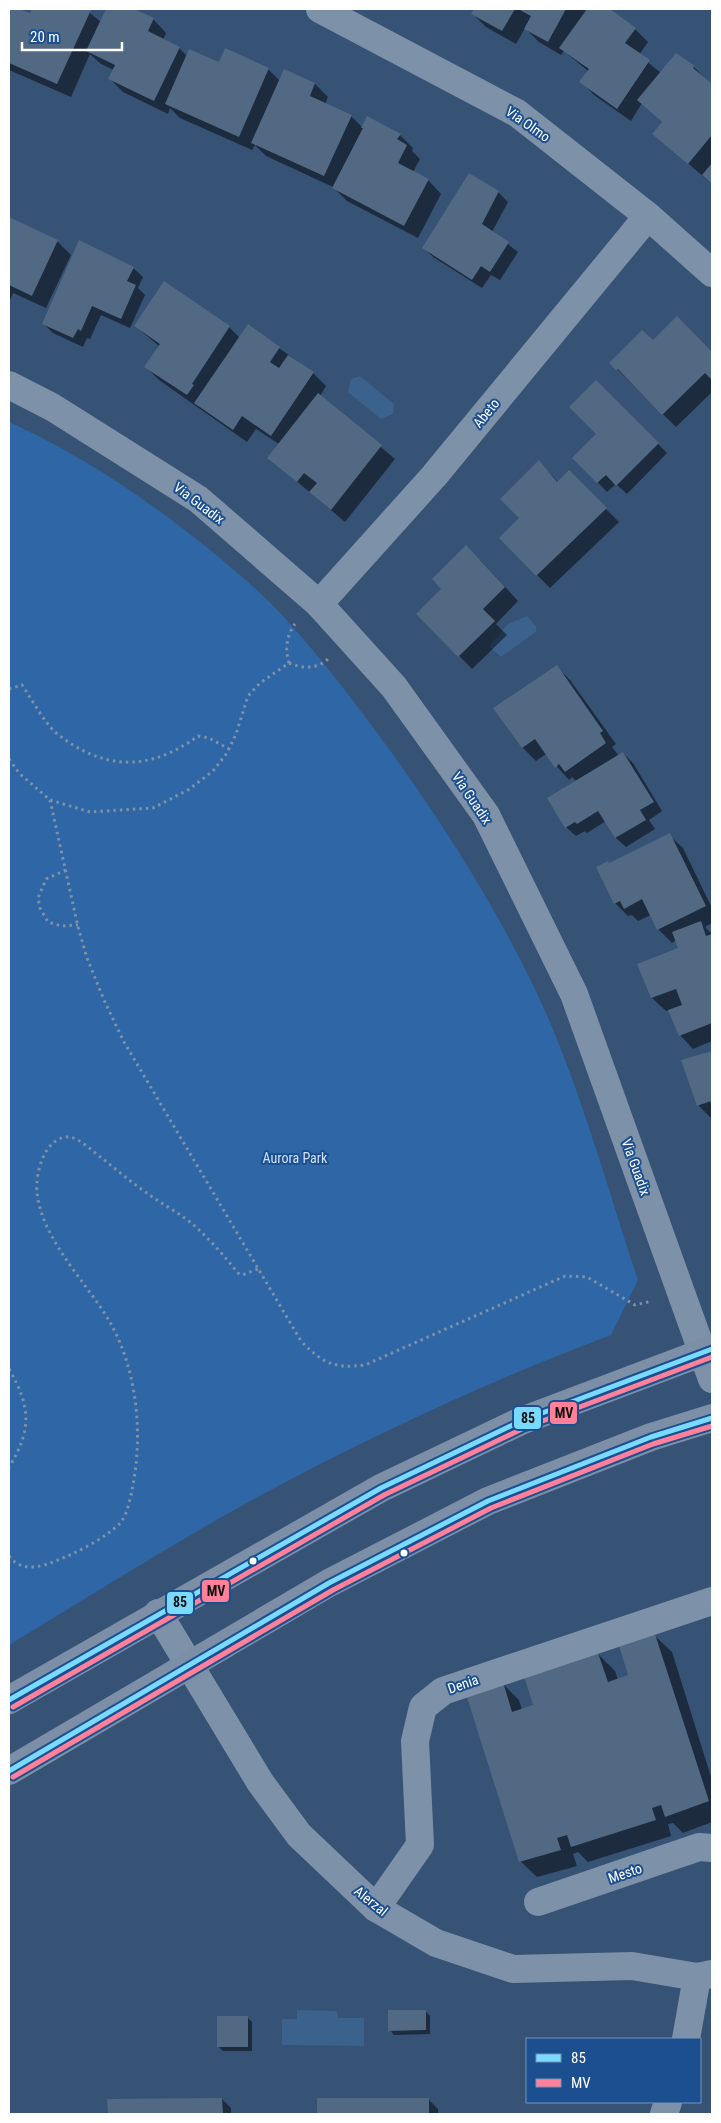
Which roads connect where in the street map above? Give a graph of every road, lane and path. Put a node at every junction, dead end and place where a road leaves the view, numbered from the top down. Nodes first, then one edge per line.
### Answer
1 (320, 9) edge
2 (648, 216) junction
3 (712, 273) edge
4 (9, 384) edge
5 (316, 602) junction
6 (349, 638) junction
7 (289, 663) junction
8 (9, 689) edge
9 (229, 748) junction
10 (9, 759) edge
11 (50, 800) junction
12 (66, 870) junction
13 (78, 925) junction
14 (258, 1269) junction
15 (682, 1293) junction
16 (708, 1350) edge
17 (9, 1369) edge
18 (712, 1379) edge
19 (712, 1418) edge
20 (9, 1467) edge
21 (9, 1556) edge
22 (712, 1601) edge
23 (158, 1613) junction
24 (188, 1665) junction
25 (9, 1700) edge
26 (9, 1771) edge
27 (712, 1848) edge
28 (538, 1902) dead end
29 (376, 1908) junction
30 (705, 1976) edge
31 (686, 2038) edge

1 - 2 street, Via Olmo
2 - 3 street, Via Olmo
2 - 5 street, Abeto
4 - 5 street, Via Guadix
5 - 6 street, Via Guadix
5 - 7 path
6 - 7 path
6 - 15 street, Via Guadix
7 - 9 path
8 - 9 path
9 - 11 path
10 - 11 path
11 - 12 path
12 - 13 path
12 - 13 path
13 - 14 path
14 - 15 path
14 - 21 path
15 - 16 street, Via Guadix
16 - 18 street, Via Guadix
16 - 23 main road
17 - 20 path
19 - 24 main road
22 - 29 street, Denia
23 - 24 street, Alerzal
23 - 25 main road
24 - 26 main road
24 - 29 street, Alerzal
27 - 28 street, Mesto
29 - 30 street, Alerzal
30 - 31 street

